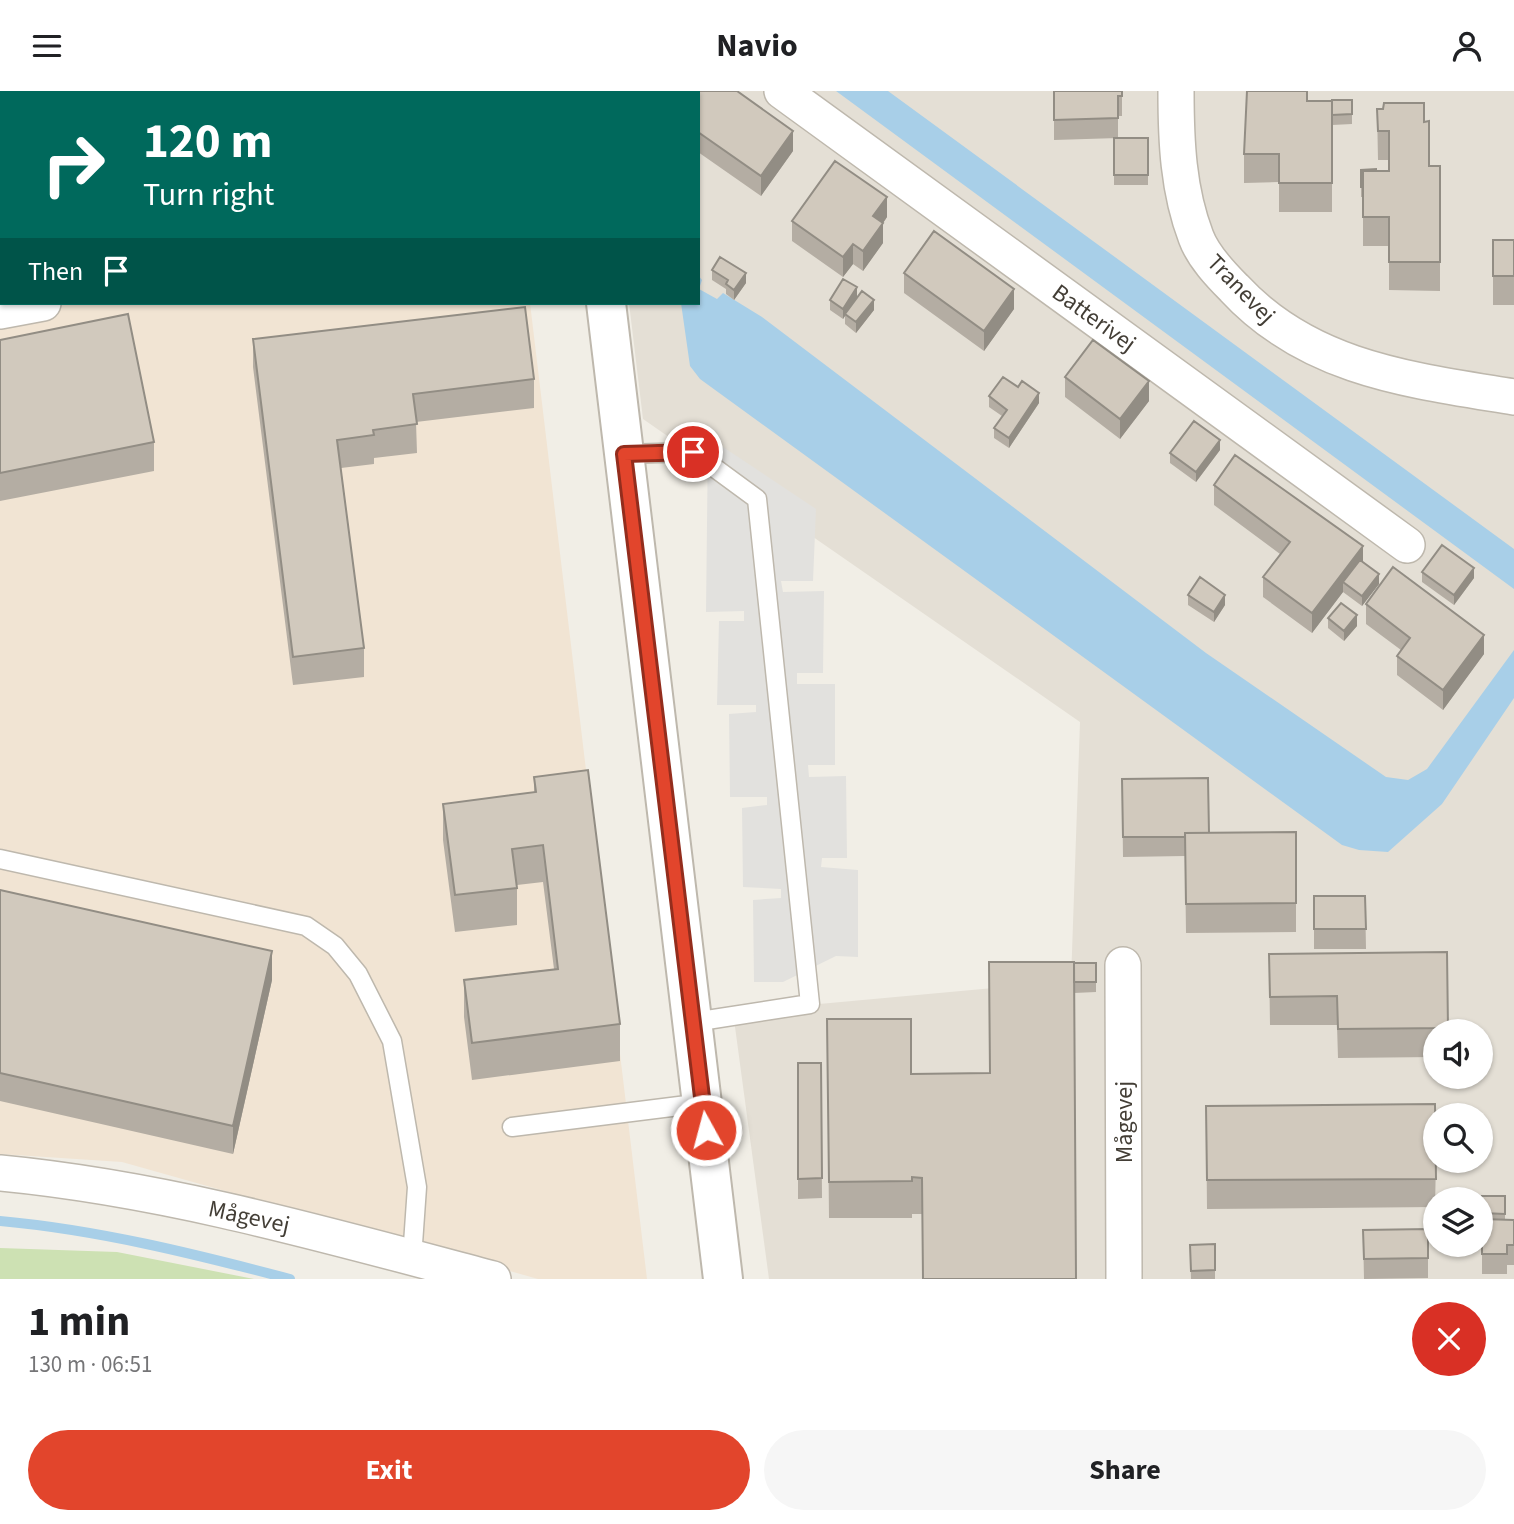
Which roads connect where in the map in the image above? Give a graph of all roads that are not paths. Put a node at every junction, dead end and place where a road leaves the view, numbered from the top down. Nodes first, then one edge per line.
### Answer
1 (782, 91) edge
2 (1176, 91) edge
3 (32, 305) edge
4 (606, 305) edge
5 (0, 311) edge
6 (1514, 397) edge
7 (624, 454) junction
8 (1406, 545) dead end
9 (0, 859) edge
10 (1123, 965) dead end
11 (694, 1022) junction
12 (703, 1103) junction
13 (512, 1127) dead end
14 (0, 1173) edge
15 (412, 1258) junction
16 (494, 1279) edge
17 (723, 1279) edge
18 (1125, 1279) edge

1 - 8 street, Batterivej
2 - 6 street, Tranevej
3 - 5 street
4 - 7 street
7 - 11 street
7 - 11 lane
9 - 15 lane
10 - 18 street, Mågevej
11 - 12 street
12 - 13 lane
12 - 17 street
14 - 15 street, Mågevej
15 - 16 street, Mågevej

